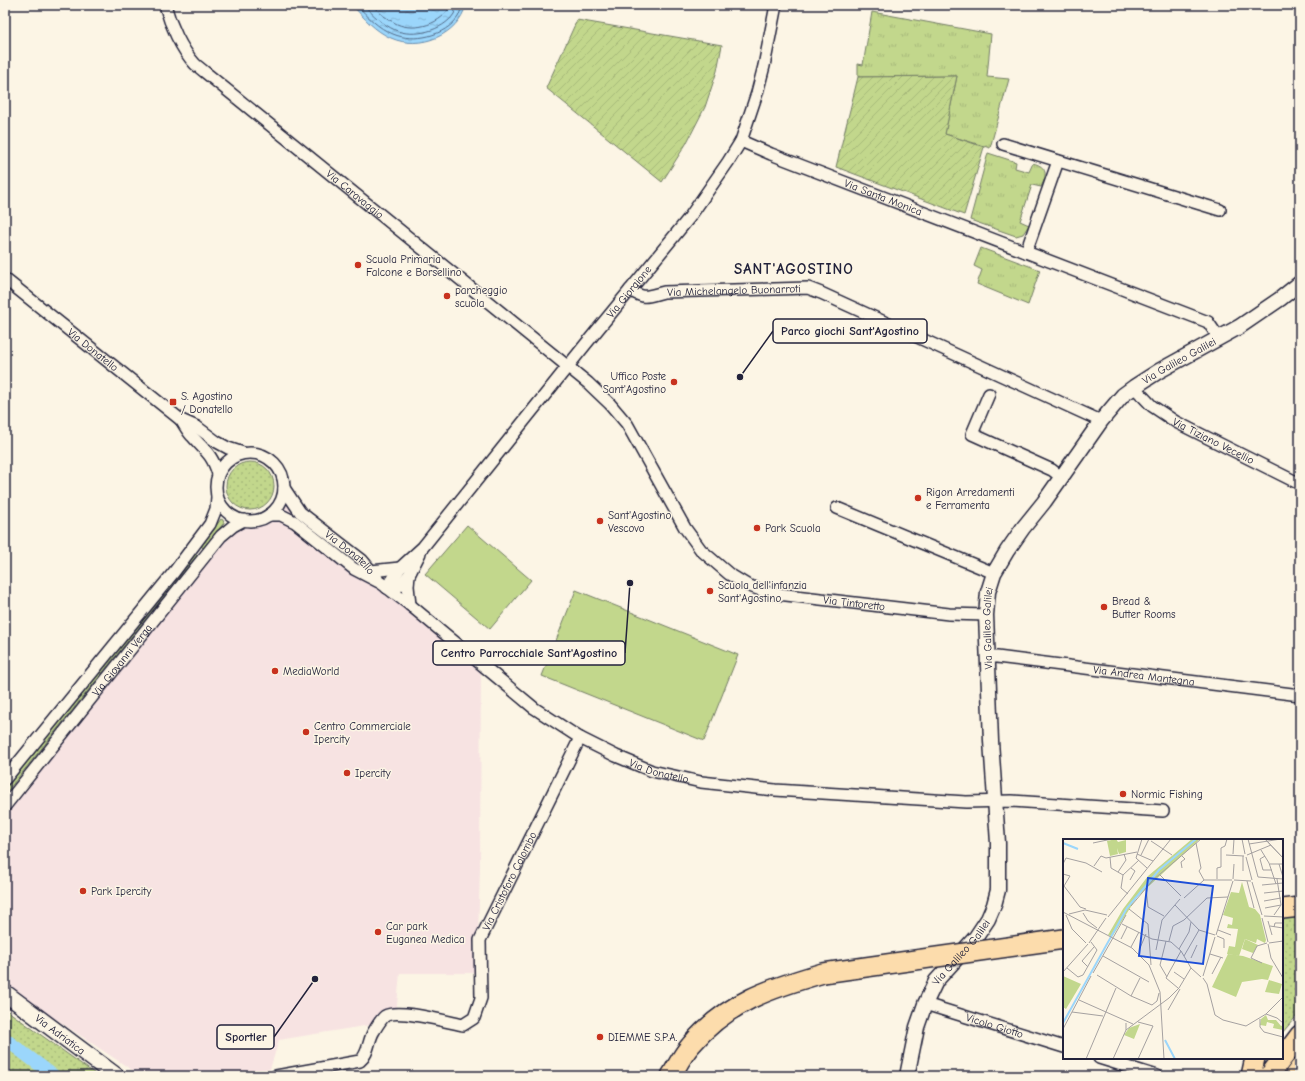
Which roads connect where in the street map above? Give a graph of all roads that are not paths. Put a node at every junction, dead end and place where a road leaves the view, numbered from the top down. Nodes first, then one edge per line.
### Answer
1 (165, 5) edge
2 (776, 5) edge
3 (741, 141) junction
4 (1003, 144) dead end
5 (1058, 160) junction
6 (1220, 210) dead end
7 (1026, 252) junction
8 (5, 279) edge
9 (1300, 283) edge
10 (630, 290) junction
11 (1219, 338) junction
12 (568, 367) junction
13 (1134, 387) junction
14 (989, 394) dead end
15 (181, 420) junction
16 (1101, 421) junction
17 (243, 453) junction
18 (218, 474) junction
19 (1061, 476) junction
20 (1300, 484) edge
21 (284, 488) junction
22 (217, 497) junction
23 (837, 508) dead end
24 (269, 515) junction
25 (244, 520) junction
26 (423, 547) junction
27 (400, 568) junction
28 (371, 571) junction
29 (994, 573) junction
30 (409, 575) junction
31 (387, 588) junction
32 (410, 605) junction
33 (986, 615) junction
34 (988, 657) junction
35 (1300, 695) edge
36 (580, 738) junction
37 (5, 779) edge
38 (995, 801) junction
39 (5, 806) edge
40 (1163, 811) dead end
41 (1300, 907) edge
42 (1283, 909) edge
43 (1063, 939) edge
44 (5, 994) edge
45 (925, 1004) junction
46 (1300, 1035) edge
47 (1063, 1047) edge
48 (1283, 1057) edge
49 (1102, 1059) edge
50 (1255, 1059) edge
51 (1282, 1059) edge
52 (1300, 1068) edge
53 (116, 1076) edge
54 (276, 1076) edge
55 (670, 1076) edge
56 (907, 1076) edge
57 (1158, 1076) edge
58 (1251, 1076) edge
59 (1269, 1076) edge
60 (1294, 1076) edge

1 - 12 street, Via Caravaggio
2 - 3 street, Via Giorgione
3 - 7 street, Via Santa Monica
3 - 10 street, Via Giorgione
4 - 5 street
5 - 6 street
5 - 7 street
7 - 11 street, Via Santa Monica
8 - 15 street, Via Donatello
9 - 11 street, Via Galileo Galilei
10 - 12 street, Via Giorgione
10 - 16 street, Via Michelangelo Buonarroti
11 - 13 street, Via Galileo Galilei
12 - 26 street, Via Giorgione
12 - 33 street, Via Tintoretto
13 - 16 street, Via Galileo Galilei
13 - 20 street, Via Tiziano Vecellio
14 - 19 street
15 - 17 street, Via Donatello
15 - 18 street, Via Donatello
16 - 19 street, Via Galileo Galilei
17 - 18 street
17 - 21 street, Via Donatello
18 - 22 street, Via Donatello
19 - 29 street, Via Galileo Galilei
21 - 24 street
21 - 28 street, Via Donatello
22 - 25 street
22 - 37 street, Via Giovanni Verga
23 - 29 street
24 - 25 street, Via Donatello
24 - 31 street, Via Donatello
25 - 39 street, Via Giovanni Verga
26 - 27 street, Via Giorgione
26 - 30 street, Via Giorgione
27 - 28 street
27 - 31 street, Via Giorgione
28 - 31 street, Via Donatello
29 - 33 street, Via Galileo Galilei
30 - 31 street, Via Giorgione
30 - 32 street, Via Giorgione
31 - 32 street, Via Donatello
32 - 36 street, Via Donatello
33 - 34 street, Via Galileo Galilei
34 - 35 street, Via Andrea Mantegna
34 - 38 street, Via Galileo Galilei
36 - 38 street, Via Donatello
36 - 54 street, Via Cristoforo Colombo
38 - 40 street
38 - 45 street, Via Galileo Galilei
41 - 42 highway
43 - 55 highway, bridge
44 - 53 main road, Via Adriatica
45 - 47 street, Vicolo Giotto
45 - 56 street, Via Galileo Galilei
46 - 48 highway
49 - 57 street
50 - 58 highway
51 - 59 highway
52 - 60 highway

